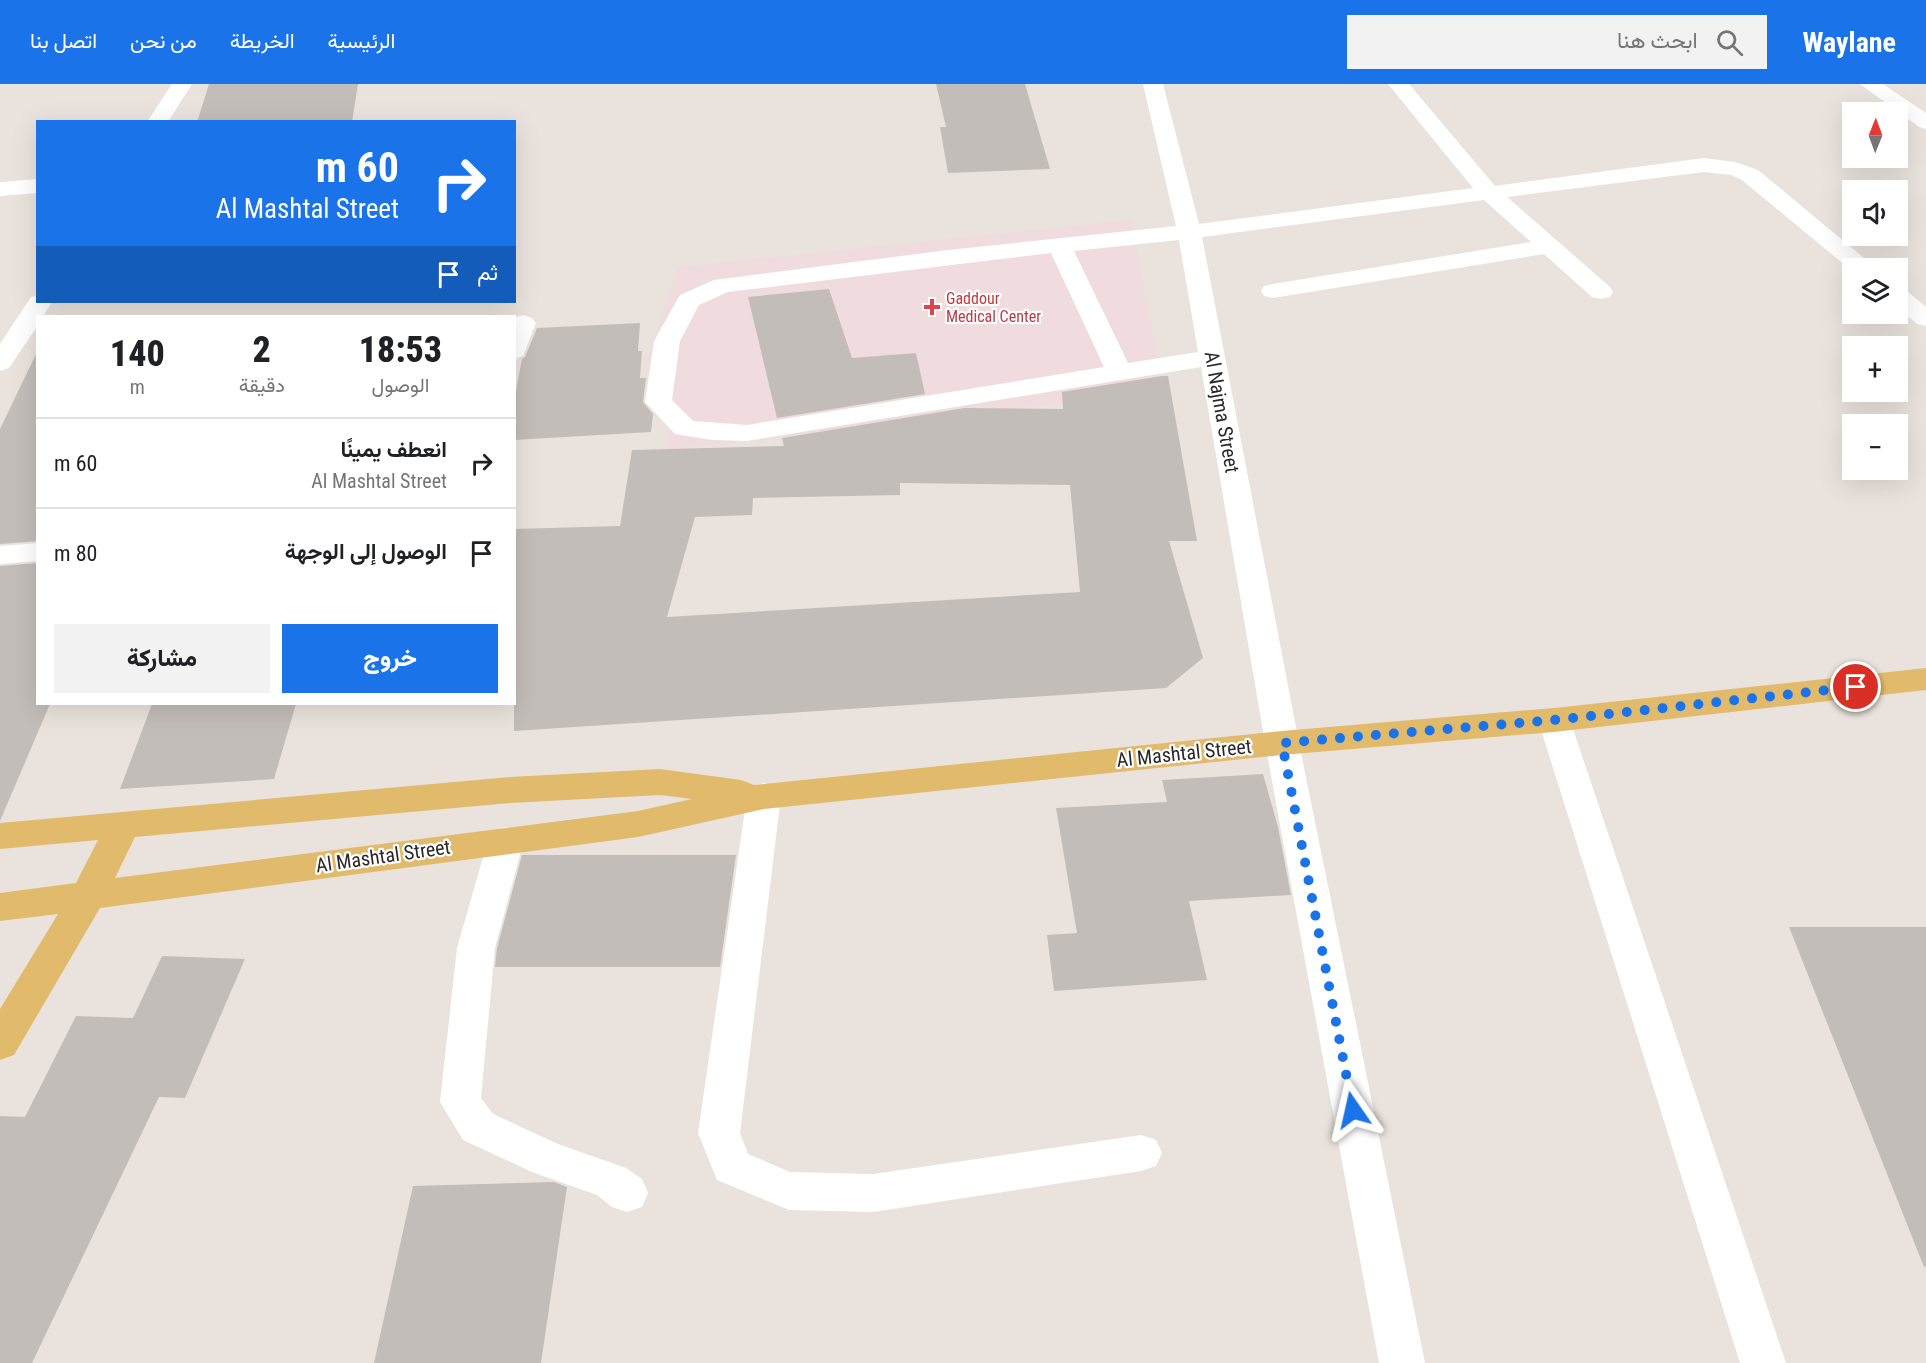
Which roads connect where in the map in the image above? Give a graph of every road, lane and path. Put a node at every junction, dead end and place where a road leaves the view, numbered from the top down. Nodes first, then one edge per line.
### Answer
1 (182, 84) edge
2 (1153, 84) edge
3 (1398, 84) edge
4 (1870, 84) edge
5 (158, 120) edge
6 (1926, 123) edge
7 (36, 186) edge
8 (0, 189) edge
9 (1489, 193) junction
10 (1188, 232) junction
11 (1059, 245) junction
12 (1550, 246) junction
13 (1852, 258) edge
14 (1273, 291) dead end
15 (1601, 292) dead end
16 (39, 303) edge
17 (1908, 304) edge
18 (1926, 319) edge
19 (523, 323) dead end
20 (516, 345) edge
21 (1212, 357) junction
22 (0, 363) edge
23 (1120, 373) junction
24 (36, 552) edge
25 (0, 555) edge
26 (1926, 679) edge
27 (1554, 720) junction
28 (1282, 743) junction
29 (764, 796) junction
30 (123, 825) junction
31 (0, 836) edge
32 (506, 840) junction
33 (88, 896) junction
34 (0, 907) edge
35 (0, 1043) edge
36 (1141, 1153) dead end
37 (627, 1193) dead end
38 (1402, 1363) edge
39 (1763, 1363) edge

1 - 5 street
2 - 10 street, Al Najma Street
3 - 9 street
4 - 6 street
7 - 8 street
9 - 10 street
9 - 12 street
9 - 13 street
10 - 11 street
10 - 21 street, Al Najma Street
11 - 23 street
11 - 23 street
12 - 14 street
12 - 15 street
16 - 22 street
17 - 18 street
19 - 20 street
21 - 23 street
21 - 28 street, Al Najma Street
24 - 25 street
26 - 27 main road, Al Mashtal Street
27 - 28 main road, Al Mashtal Street
27 - 39 street
28 - 29 main road, Al Mashtal Street
28 - 38 street, Al Najma Street
29 - 30 main road, Al Mashtal Street
29 - 32 main road, Al Mashtal Street
29 - 36 street
30 - 31 main road, Al Mashtal Street
30 - 33 main road
32 - 33 main road, Al Mashtal Street
32 - 37 street
33 - 34 main road, Al Mashtal Street
33 - 35 main road

